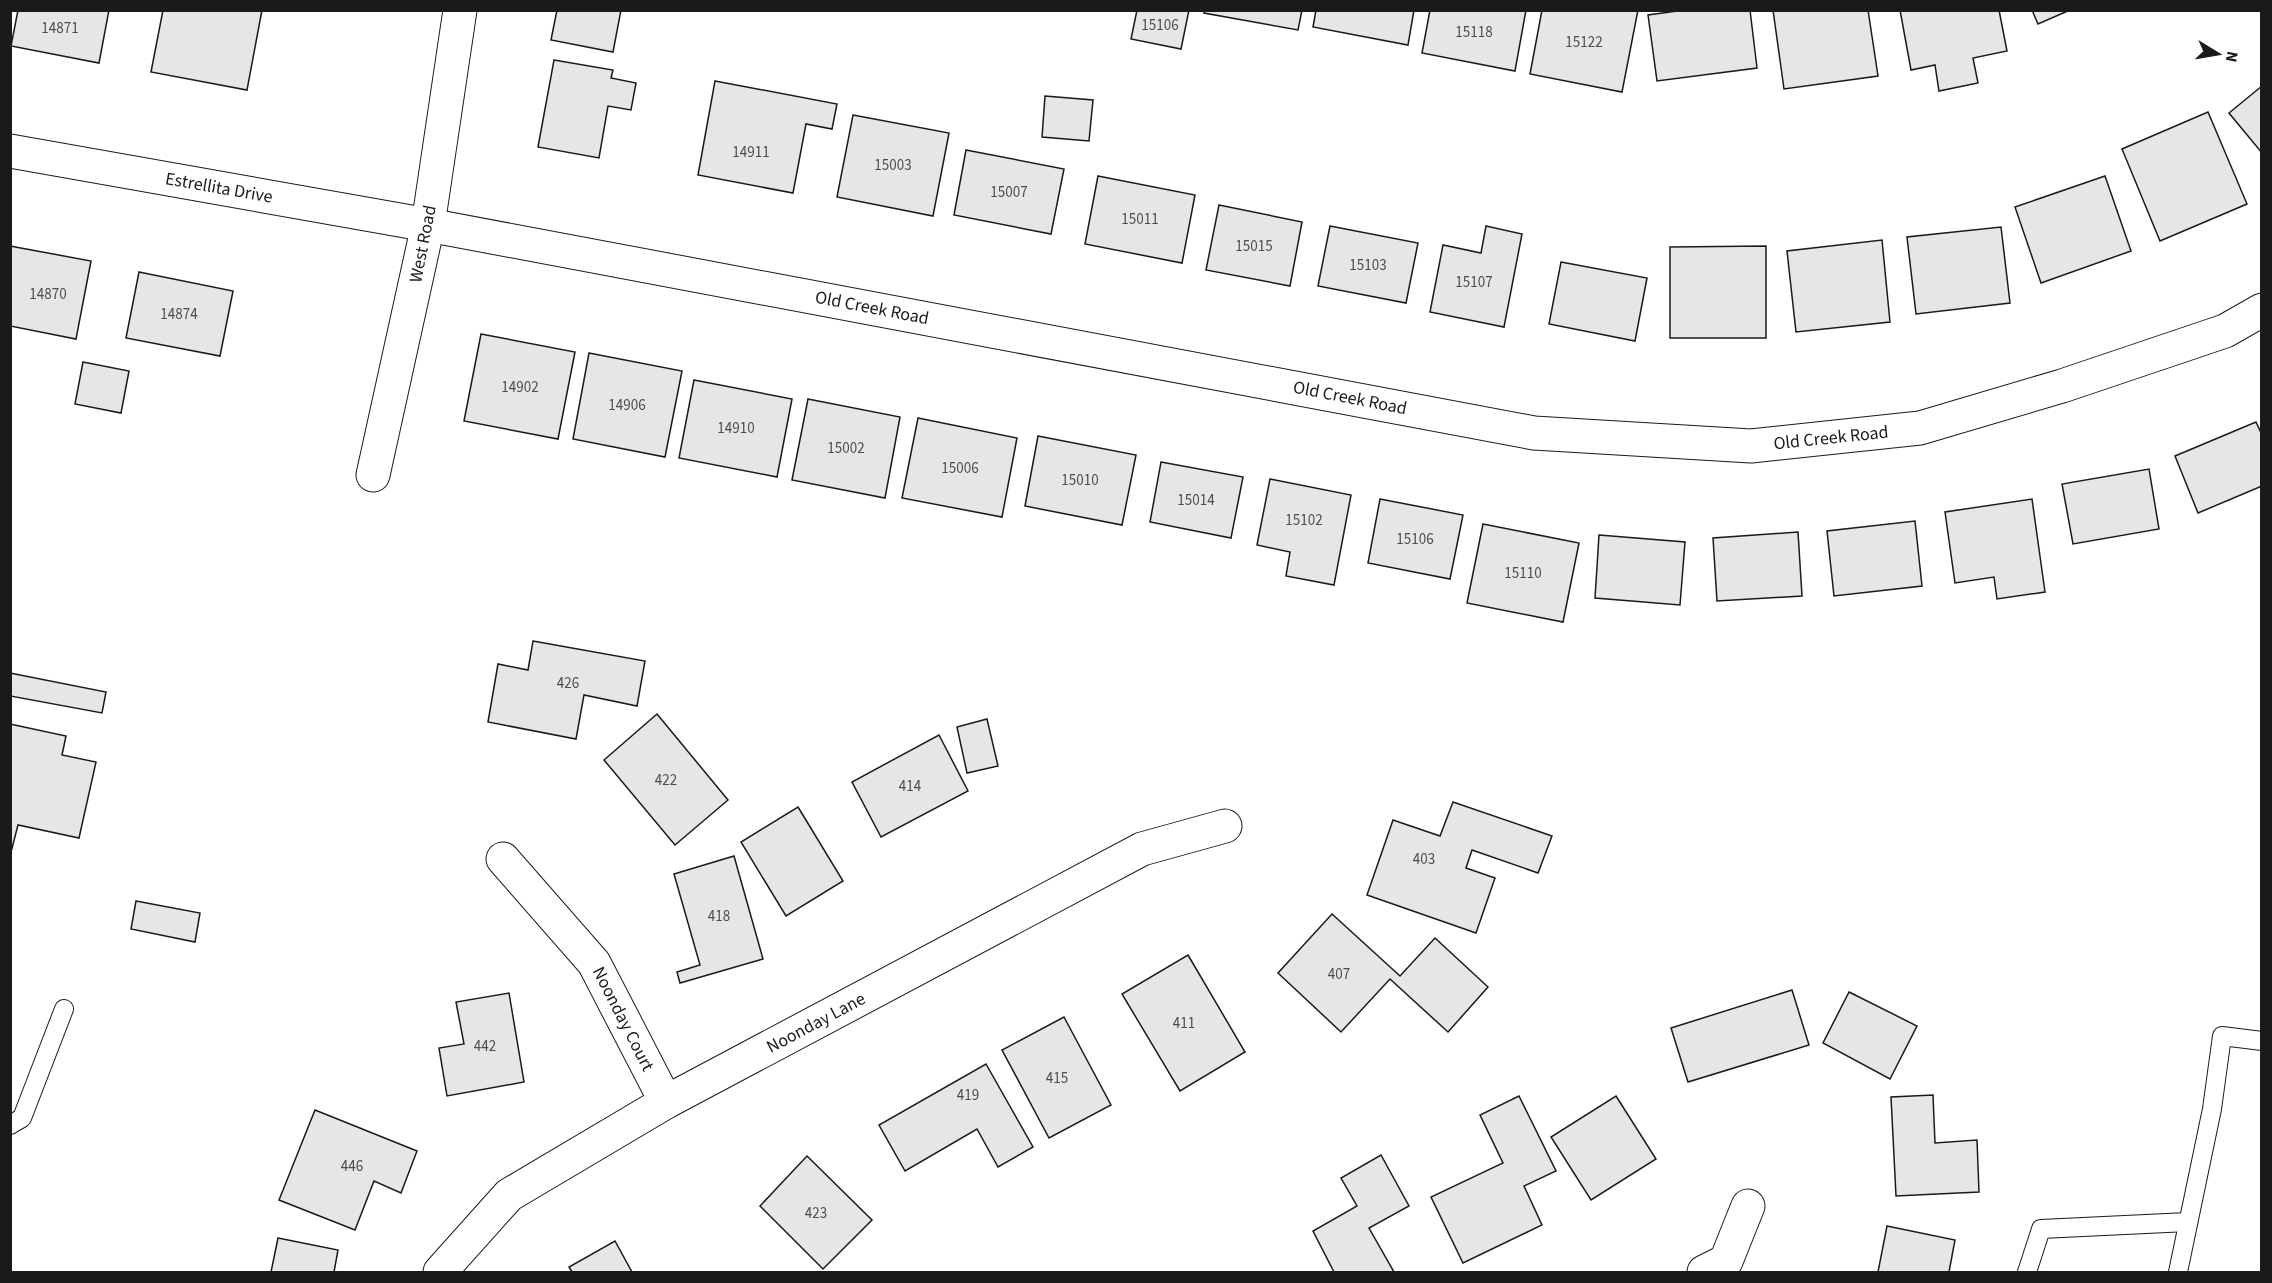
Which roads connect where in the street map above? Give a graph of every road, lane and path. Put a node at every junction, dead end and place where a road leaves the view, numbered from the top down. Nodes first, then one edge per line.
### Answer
1 (460, 10) edge
2 (10, 151) edge
3 (428, 225) junction
4 (2262, 310) edge
5 (373, 476) dead end
6 (1226, 826) dead end
7 (503, 859) dead end
8 (64, 1009) dead end
9 (2262, 1041) edge
10 (666, 1102) junction
11 (10, 1125) edge
12 (1748, 1206) dead end
13 (2188, 1222) junction
14 (440, 1272) edge
15 (1704, 1272) edge
16 (2027, 1272) edge
17 (2178, 1272) edge

1 - 3 street, West Road
2 - 3 street, Estrellita Drive
3 - 4 street, Old Creek Road
3 - 5 street, West Road
6 - 10 street, Noonday Lane
7 - 10 street, Noonday Court
8 - 11 lane
9 - 13 lane
10 - 14 street, Noonday Lane
12 - 15 street
13 - 16 lane
13 - 17 lane

